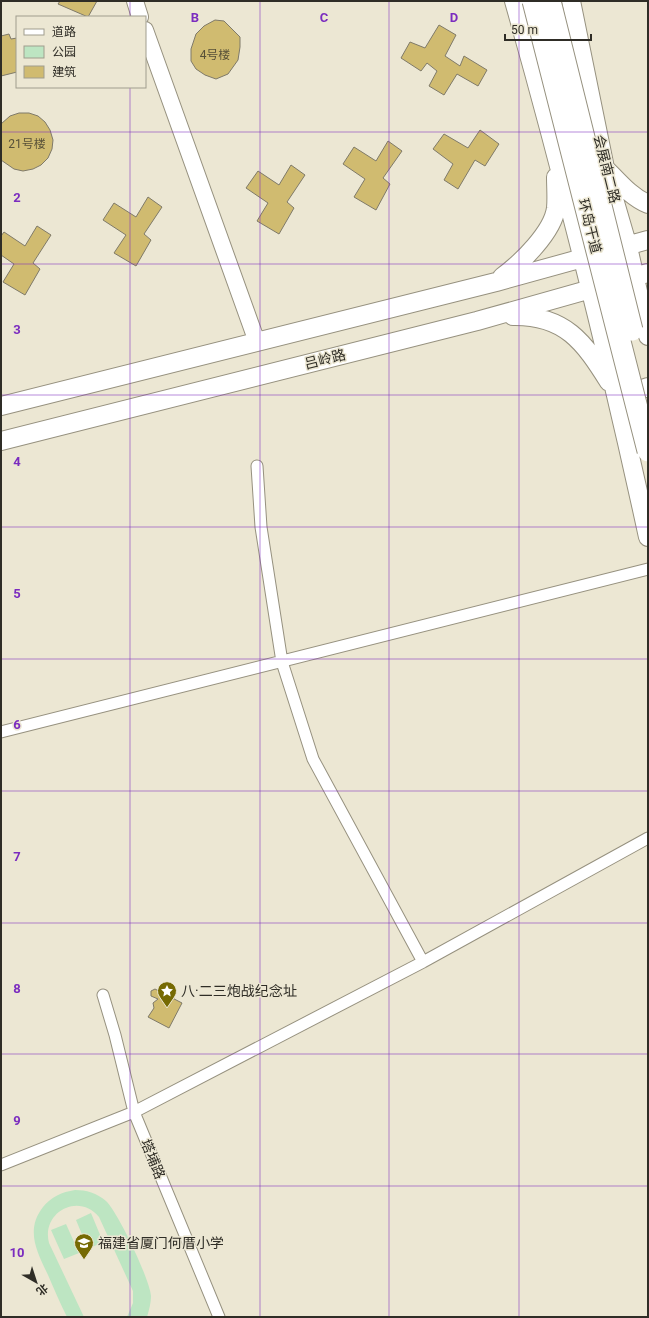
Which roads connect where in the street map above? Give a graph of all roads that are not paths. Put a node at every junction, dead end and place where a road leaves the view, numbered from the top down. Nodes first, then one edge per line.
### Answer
1 (135, 1) edge
2 (514, 1) edge
3 (533, 1) edge
4 (550, 1) edge
5 (571, 1) edge
6 (140, 16) edge
7 (146, 33) edge
8 (556, 148) junction
9 (605, 168) junction
10 (648, 204) edge
11 (648, 240) edge
12 (628, 247) junction
13 (584, 259) junction
14 (642, 275) edge
15 (496, 282) junction
16 (591, 289) junction
17 (477, 321) junction
18 (648, 336) edge
19 (257, 342) junction
20 (648, 386) edge
21 (648, 395) edge
22 (618, 397) junction
23 (1, 406) edge
24 (1, 441) edge
25 (648, 451) edge
26 (257, 466) dead end
27 (648, 537) edge
28 (648, 569) edge
29 (282, 662) junction
30 (1, 732) edge
31 (648, 838) edge
32 (423, 962) junction
33 (104, 995) dead end
34 (134, 1112) junction
35 (1, 1165) edge
36 (219, 1317) edge

1 - 6 street
2 - 8 main road
3 - 25 highway, 环岛干道, bridge
4 - 21 highway, 环岛干道, bridge
5 - 9 main road, 会展南二路
7 - 19 street
8 - 13 main road
8 - 15 main road
9 - 10 main road
9 - 12 main road, 会展南二路
11 - 12 main road
12 - 13 main road
12 - 14 main road, 会展南二路
13 - 15 main road
13 - 16 main road
14 - 16 main road, 吕岭路
14 - 18 main road, 会展南二路
15 - 19 main road
16 - 17 main road, 吕岭路
16 - 22 main road
17 - 22 main road
17 - 24 main road, 吕岭路
19 - 23 main road
20 - 22 main road
22 - 27 main road
26 - 29 street
28 - 29 street
29 - 30 street
29 - 32 street
31 - 32 street
32 - 34 street
33 - 34 street, 塔埔路
34 - 35 street
34 - 36 street, 塔埔路

